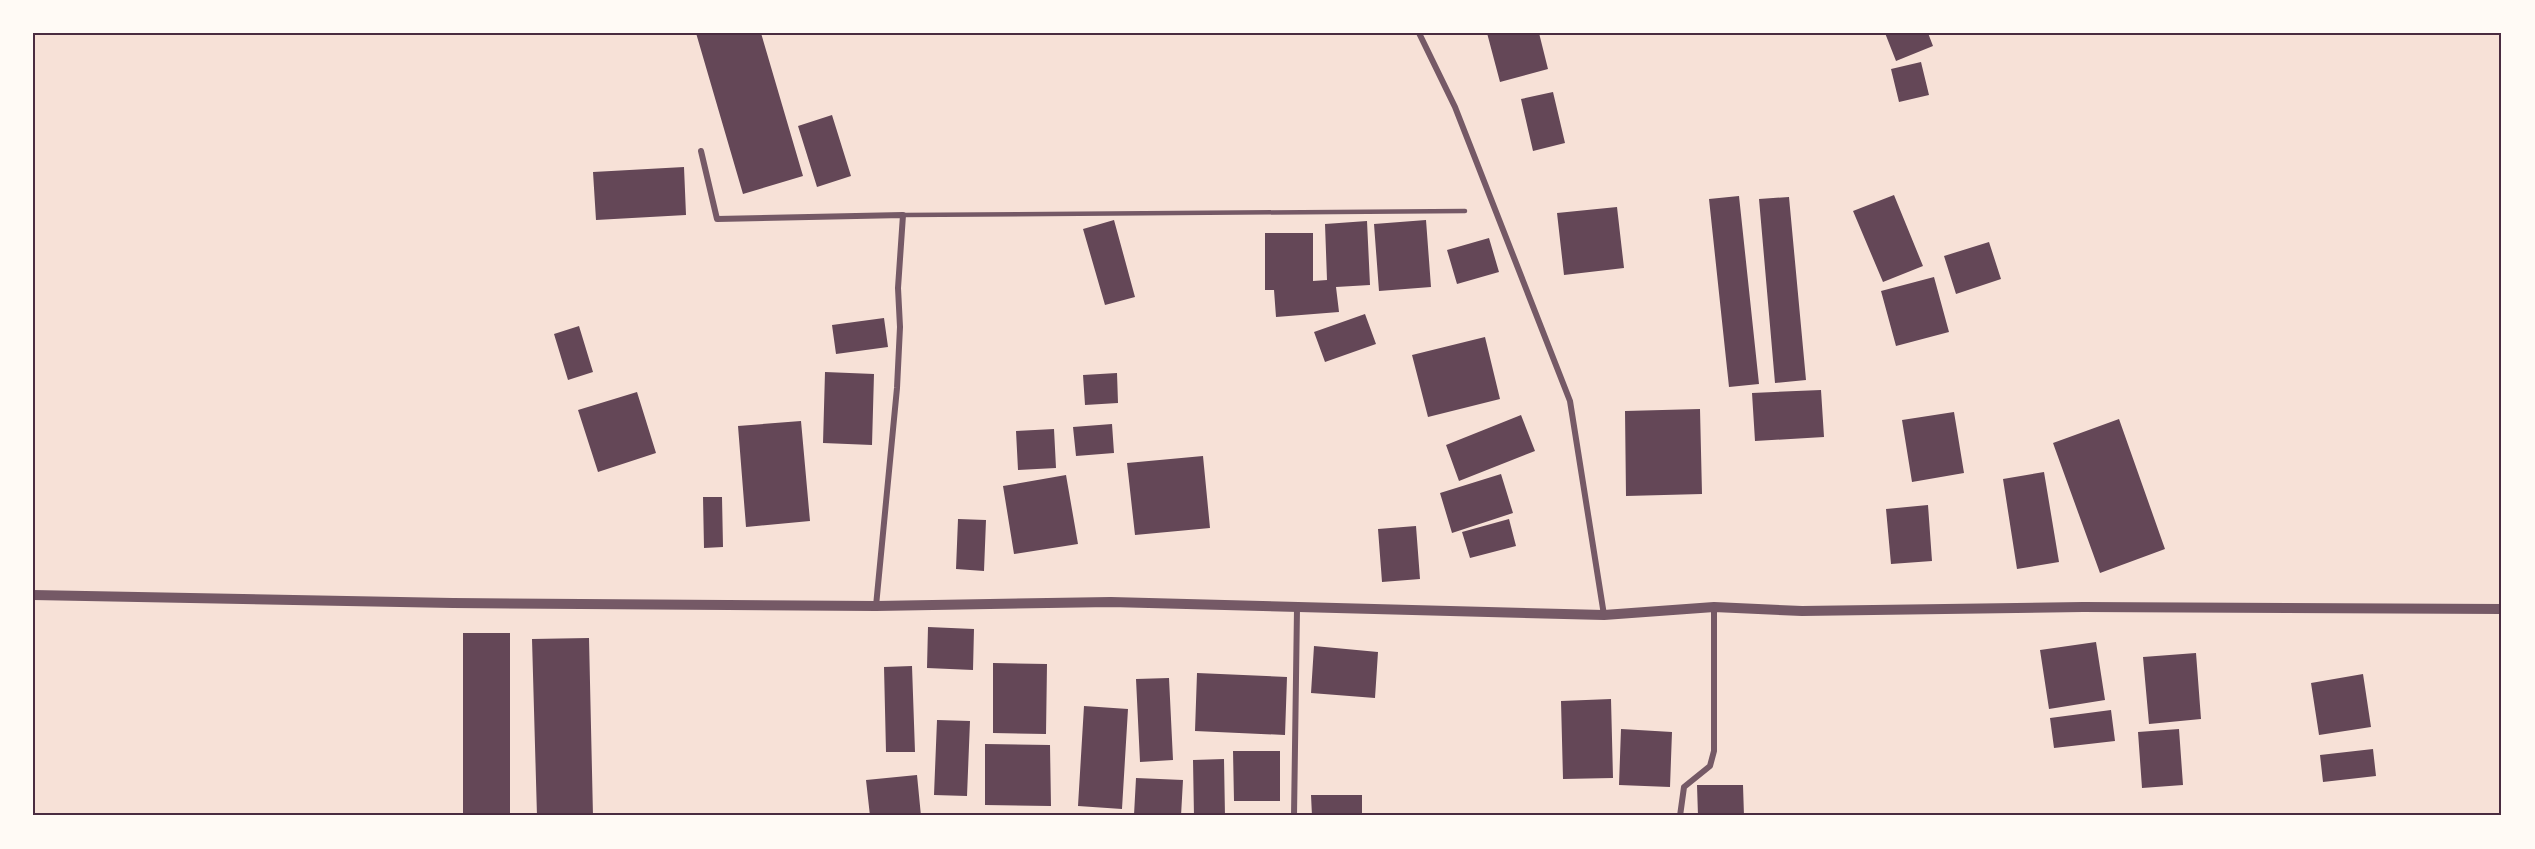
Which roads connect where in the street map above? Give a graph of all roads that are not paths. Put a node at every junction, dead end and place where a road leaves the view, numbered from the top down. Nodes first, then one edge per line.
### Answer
1 (1419, 33) edge
2 (701, 151) dead end
3 (1465, 211) dead end
4 (903, 215) junction
5 (33, 595) edge
6 (876, 606) junction
7 (1714, 607) junction
8 (1297, 609) junction
9 (2502, 609) edge
10 (1604, 615) junction
11 (1294, 816) edge
12 (1680, 816) edge

1 - 10 street
2 - 4 street
3 - 4 lane
4 - 6 street
5 - 6 street
6 - 8 street
7 - 9 street
7 - 10 street
7 - 12 street
8 - 10 street
8 - 11 street

